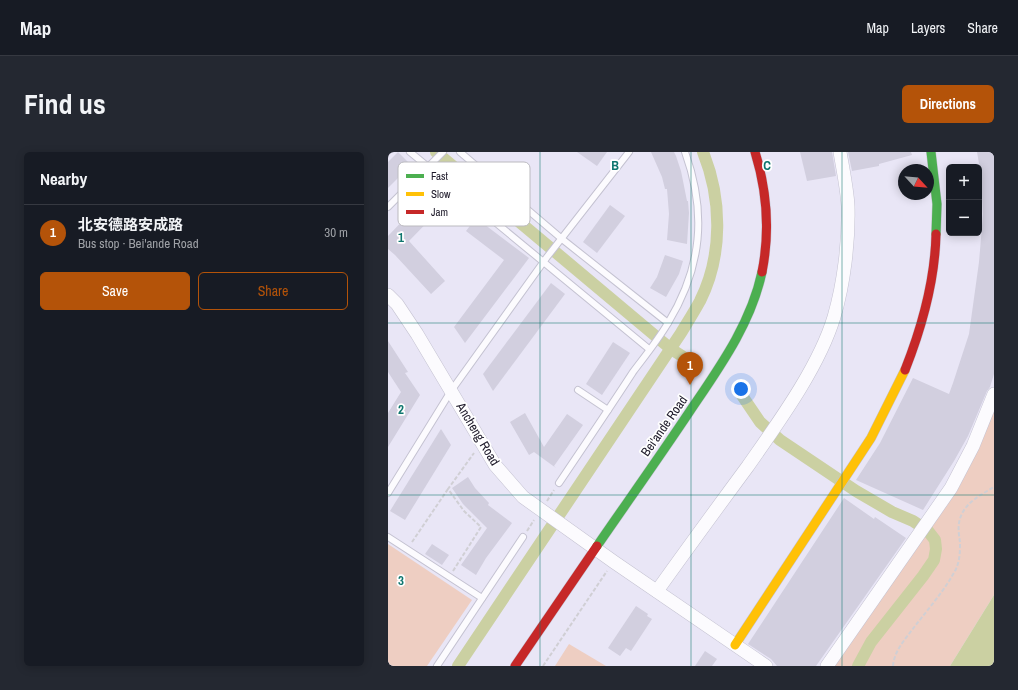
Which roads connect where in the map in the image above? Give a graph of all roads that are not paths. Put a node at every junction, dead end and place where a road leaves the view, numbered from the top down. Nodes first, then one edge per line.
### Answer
1 (410, 152) edge
2 (443, 152) edge
3 (460, 152) edge
4 (629, 152) edge
5 (685, 152) edge
6 (755, 152) edge
7 (840, 152) edge
8 (931, 152) edge
9 (424, 162) edge
10 (434, 162) edge
11 (471, 162) edge
12 (398, 197) edge
13 (388, 207) edge
14 (530, 214) edge
15 (503, 226) edge
16 (560, 241) junction
17 (545, 260) junction
18 (388, 297) edge
19 (668, 323) junction
20 (649, 349) junction
21 (578, 390) dead end
22 (451, 391) junction
23 (994, 394) edge
24 (608, 410) junction
25 (559, 483) dead end
26 (390, 485) edge
27 (388, 493) edge
28 (388, 537) edge
29 (523, 537) dead end
30 (595, 548) junction
31 (657, 591) junction
32 (482, 598) junction
33 (735, 645) junction
34 (437, 666) edge
35 (515, 666) edge
36 (766, 666) edge
37 (827, 666) edge

1 - 9 lane
2 - 10 lane
3 - 11 lane
4 - 16 lane
5 - 19 lane
6 - 30 street, Bei'ande Road
7 - 31 street
8 - 33 street
12 - 13 lane
14 - 16 lane
15 - 17 lane
16 - 17 lane
16 - 19 lane
17 - 20 lane
17 - 22 lane
18 - 22 street, Ancheng Road
19 - 20 lane
20 - 24 lane
21 - 24 lane
22 - 26 lane
22 - 30 street, Ancheng Road
23 - 37 street
24 - 25 lane
26 - 27 lane
28 - 32 lane
29 - 32 lane
30 - 31 street, Ancheng Road
30 - 35 street, Bei'ande Road
31 - 33 street, Ancheng Road
32 - 34 lane
33 - 36 street, Ancheng Road

